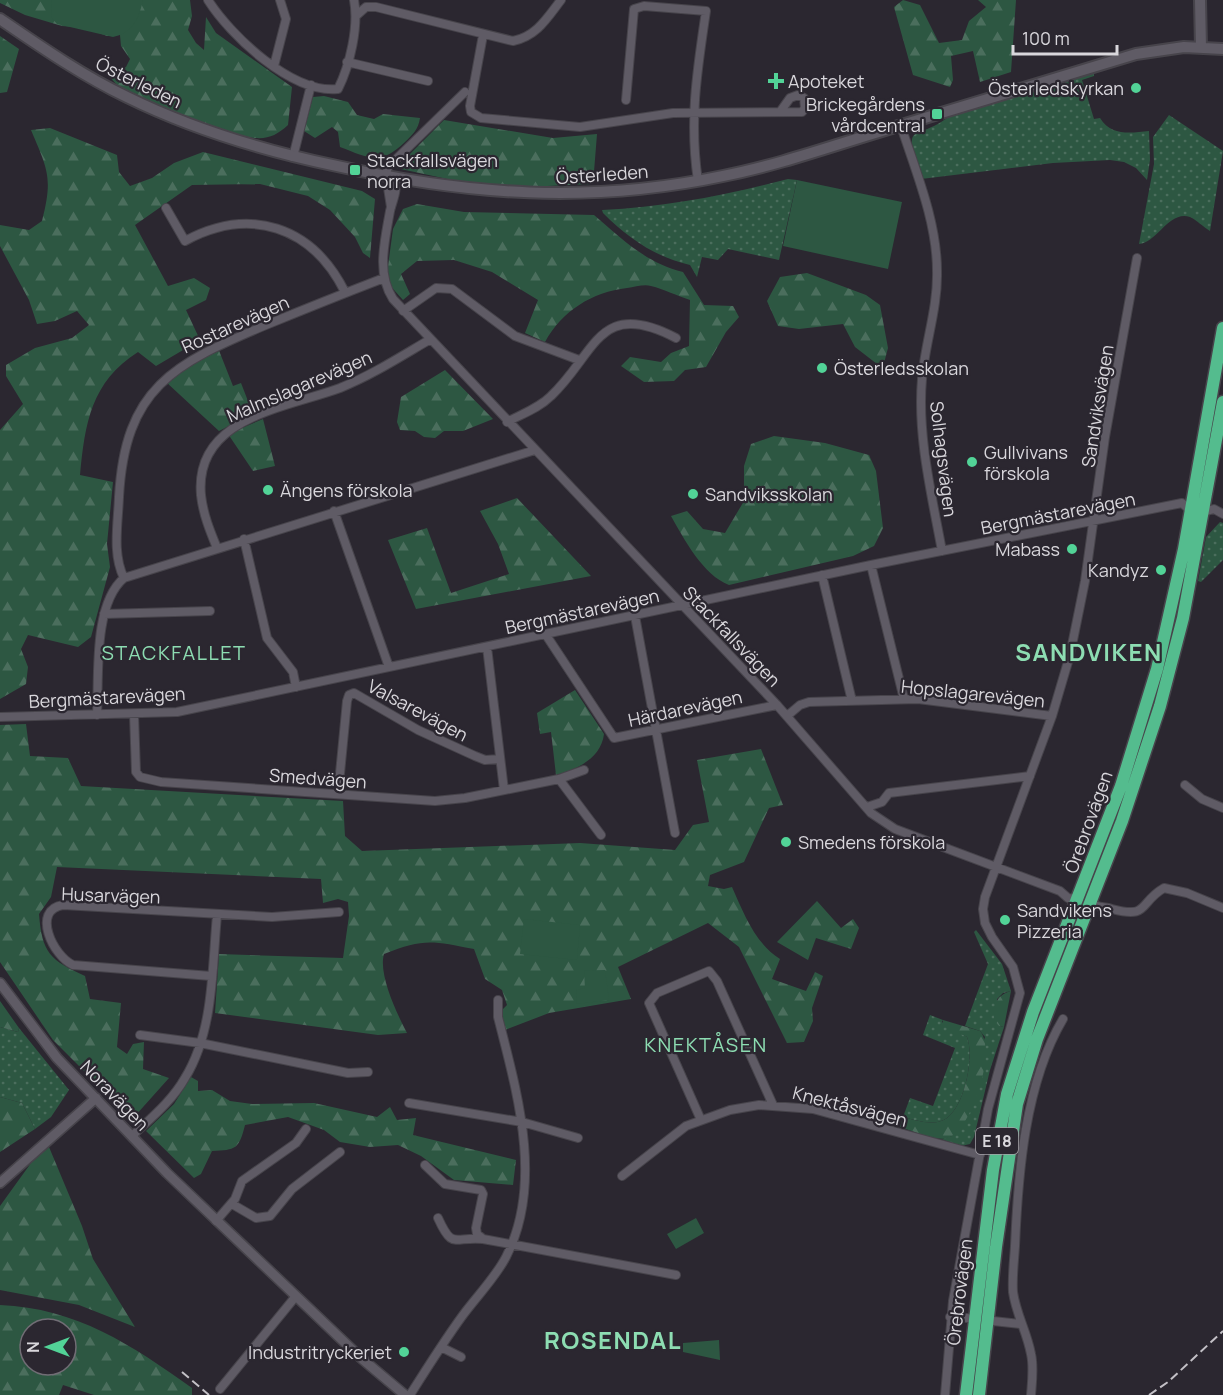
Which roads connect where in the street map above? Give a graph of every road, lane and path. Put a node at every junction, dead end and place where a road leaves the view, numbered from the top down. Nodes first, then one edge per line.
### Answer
1 (208, 0) edge
2 (280, 0) edge
3 (354, 0) edge
4 (561, 0) edge
5 (1200, 0) edge
6 (357, 15) junction
7 (0, 19) edge
8 (483, 35) junction
9 (1201, 47) junction
10 (1223, 49) edge
11 (347, 62) junction
12 (274, 66) junction
13 (428, 81) dead end
14 (311, 85) junction
15 (465, 92) dead end
16 (626, 100) dead end
17 (780, 112) dead end
18 (693, 113) junction
19 (901, 126) junction
20 (293, 157) junction
21 (390, 178) junction
22 (698, 181) junction
23 (166, 208) dead end
24 (1137, 258) dead end
25 (384, 278) junction
26 (345, 292) junction
27 (403, 311) junction
28 (1223, 328) edge
29 (676, 338) dead end
30 (429, 340) junction
31 (579, 360) junction
32 (1223, 402) edge
33 (507, 422) junction
34 (535, 450) junction
35 (333, 511) junction
36 (1197, 512) junction
37 (1223, 514) edge
38 (1095, 522) junction
39 (244, 539) junction
40 (216, 548) junction
41 (942, 551) junction
42 (871, 565) junction
43 (822, 576) junction
44 (124, 578) junction
45 (681, 606) junction
46 (210, 611) dead end
47 (104, 614) junction
48 (635, 616) junction
49 (546, 635) junction
50 (488, 647) junction
51 (389, 667) junction
52 (296, 687) junction
53 (904, 699) junction
54 (852, 701) junction
55 (777, 705) junction
56 (134, 714) junction
57 (97, 715) junction
58 (787, 716) junction
59 (1052, 716) junction
60 (0, 717) edge
61 (655, 729) junction
62 (500, 759) junction
63 (584, 770) dead end
64 (1030, 776) junction
65 (559, 779) junction
66 (1185, 785) dead end
67 (504, 790) junction
68 (338, 794) junction
69 (867, 807) junction
70 (1223, 808) edge
71 (675, 833) dead end
72 (601, 835) dead end
73 (996, 868) junction
74 (1084, 901) junction
75 (1223, 908) edge
76 (339, 912) dead end
77 (218, 915) junction
78 (212, 976) junction
79 (0, 983) edge
80 (498, 1000) dead end
81 (1063, 1019) dead end
82 (140, 1035) dead end
83 (200, 1043) junction
84 (368, 1072) dead end
85 (96, 1098) junction
86 (409, 1103) dead end
87 (773, 1105) junction
88 (701, 1120) junction
89 (522, 1122) junction
90 (306, 1129) dead end
91 (132, 1136) junction
92 (578, 1138) dead end
93 (340, 1152) dead end
94 (980, 1155) junction
95 (425, 1165) dead end
96 (622, 1176) dead end
97 (0, 1183) edge
98 (232, 1204) junction
99 (438, 1218) dead end
100 (216, 1221) junction
101 (483, 1239) junction
102 (513, 1244) junction
103 (676, 1275) dead end
104 (296, 1296) junction
105 (950, 1317) junction
106 (967, 1318) dead end
107 (993, 1320) dead end
108 (1020, 1324) junction
109 (441, 1347) junction
110 (461, 1357) dead end
111 (220, 1389) dead end
112 (405, 1395) edge
113 (410, 1395) edge
114 (945, 1395) edge
115 (966, 1395) edge
116 (979, 1395) edge
117 (1031, 1395) edge

1 - 12 street
2 - 12 street
3 - 6 street
4 - 8 street
5 - 9 main road
6 - 8 street
6 - 11 street
7 - 20 main road, Österleden
8 - 18 street
9 - 10 main road, Österleden
9 - 19 main road, Österleden
11 - 13 street
11 - 14 street
12 - 14 street
14 - 20 street
15 - 21 street
16 - 18 street
17 - 18 street
18 - 22 street
19 - 22 main road, Österleden
19 - 41 street, Solhagsvägen
20 - 21 main road, Österleden
21 - 22 main road, Österleden
21 - 25 street, Stackfallsvägen
23 - 26 street
24 - 38 street, Sandviksvägen
25 - 26 street, Rostarevägen
25 - 27 street, Stackfallsvägen
26 - 44 street, Rostarevägen
27 - 30 street, Stackfallsvägen
27 - 31 street
28 - 36 highway, Örebrovägen / E 18
29 - 31 street
30 - 33 street, Stackfallsvägen
30 - 40 street, Malmslagarevägen
31 - 33 street
32 - 36 highway, Örebrovägen / E 18
33 - 34 street, Stackfallsvägen
34 - 35 street
34 - 45 street, Stackfallsvägen
35 - 39 street
35 - 51 street
36 - 37 street
36 - 38 street, Bergmästarevägen
36 - 74 highway, Örebrovägen / E 18
38 - 41 street, Bergmästarevägen
38 - 59 street, Sandviksvägen
39 - 40 street
39 - 52 street
40 - 44 street
41 - 42 street, Bergmästarevägen
42 - 43 street, Bergmästarevägen
42 - 53 street
43 - 45 street, Bergmästarevägen
43 - 54 street
44 - 47 street
45 - 48 street, Bergmästarevägen
45 - 55 street, Stackfallsvägen
46 - 47 street
47 - 57 street
48 - 49 street, Bergmästarevägen
48 - 61 street
49 - 50 street, Bergmästarevägen
49 - 61 street, Härdarevägen
50 - 51 street, Bergmästarevägen
50 - 62 street
51 - 52 street, Bergmästarevägen
52 - 56 street, Bergmästarevägen
53 - 54 street, Hopslagarevägen
53 - 59 street, Hopslagarevägen
54 - 58 street, Hopslagarevägen
55 - 58 street, Stackfallsvägen
55 - 61 street, Härdarevägen
56 - 57 street, Bergmästarevägen
56 - 68 street, Smedvägen
57 - 60 street, Bergmästarevägen
58 - 69 street, Stackfallsvägen
59 - 64 street, Sandviksvägen
61 - 71 street
62 - 67 street
62 - 68 street, Valsarevägen
63 - 65 street, Smedvägen
64 - 69 street
64 - 73 street, Sandviksvägen
65 - 67 street, Smedvägen
65 - 72 street
66 - 70 street
67 - 68 street, Smedvägen
69 - 73 street, Stackfallsvägen
73 - 74 street, Stackfallsvägen
73 - 94 street, Sandviksvägen
74 - 75 street
74 - 115 highway, Örebrovägen / E 18
74 - 116 highway, Örebrovägen / E 18
76 - 77 street, Husarvägen
77 - 78 street
77 - 78 street, Husarvägen
78 - 83 street
79 - 85 street, Noravägen
80 - 89 street
81 - 108 street
82 - 83 street
83 - 84 street
83 - 91 street
85 - 91 street, Noravägen
85 - 97 street
86 - 89 street
87 - 88 street, Knektåsvägen
87 - 88 street
87 - 94 street, Knektåsvägen
88 - 96 street, Knektåsvägen
89 - 92 street
89 - 102 street
90 - 98 street
91 - 100 street, Noravägen
93 - 98 street
94 - 105 street, Sandviksvägen
95 - 101 street
98 - 100 street
99 - 101 street
100 - 104 street, Noravägen
101 - 102 street
102 - 103 street
102 - 109 street
104 - 111 street
104 - 112 street, Noravägen
105 - 106 street
105 - 114 street, Sandviksvägen
107 - 108 street
108 - 117 street
109 - 110 street
109 - 113 street

